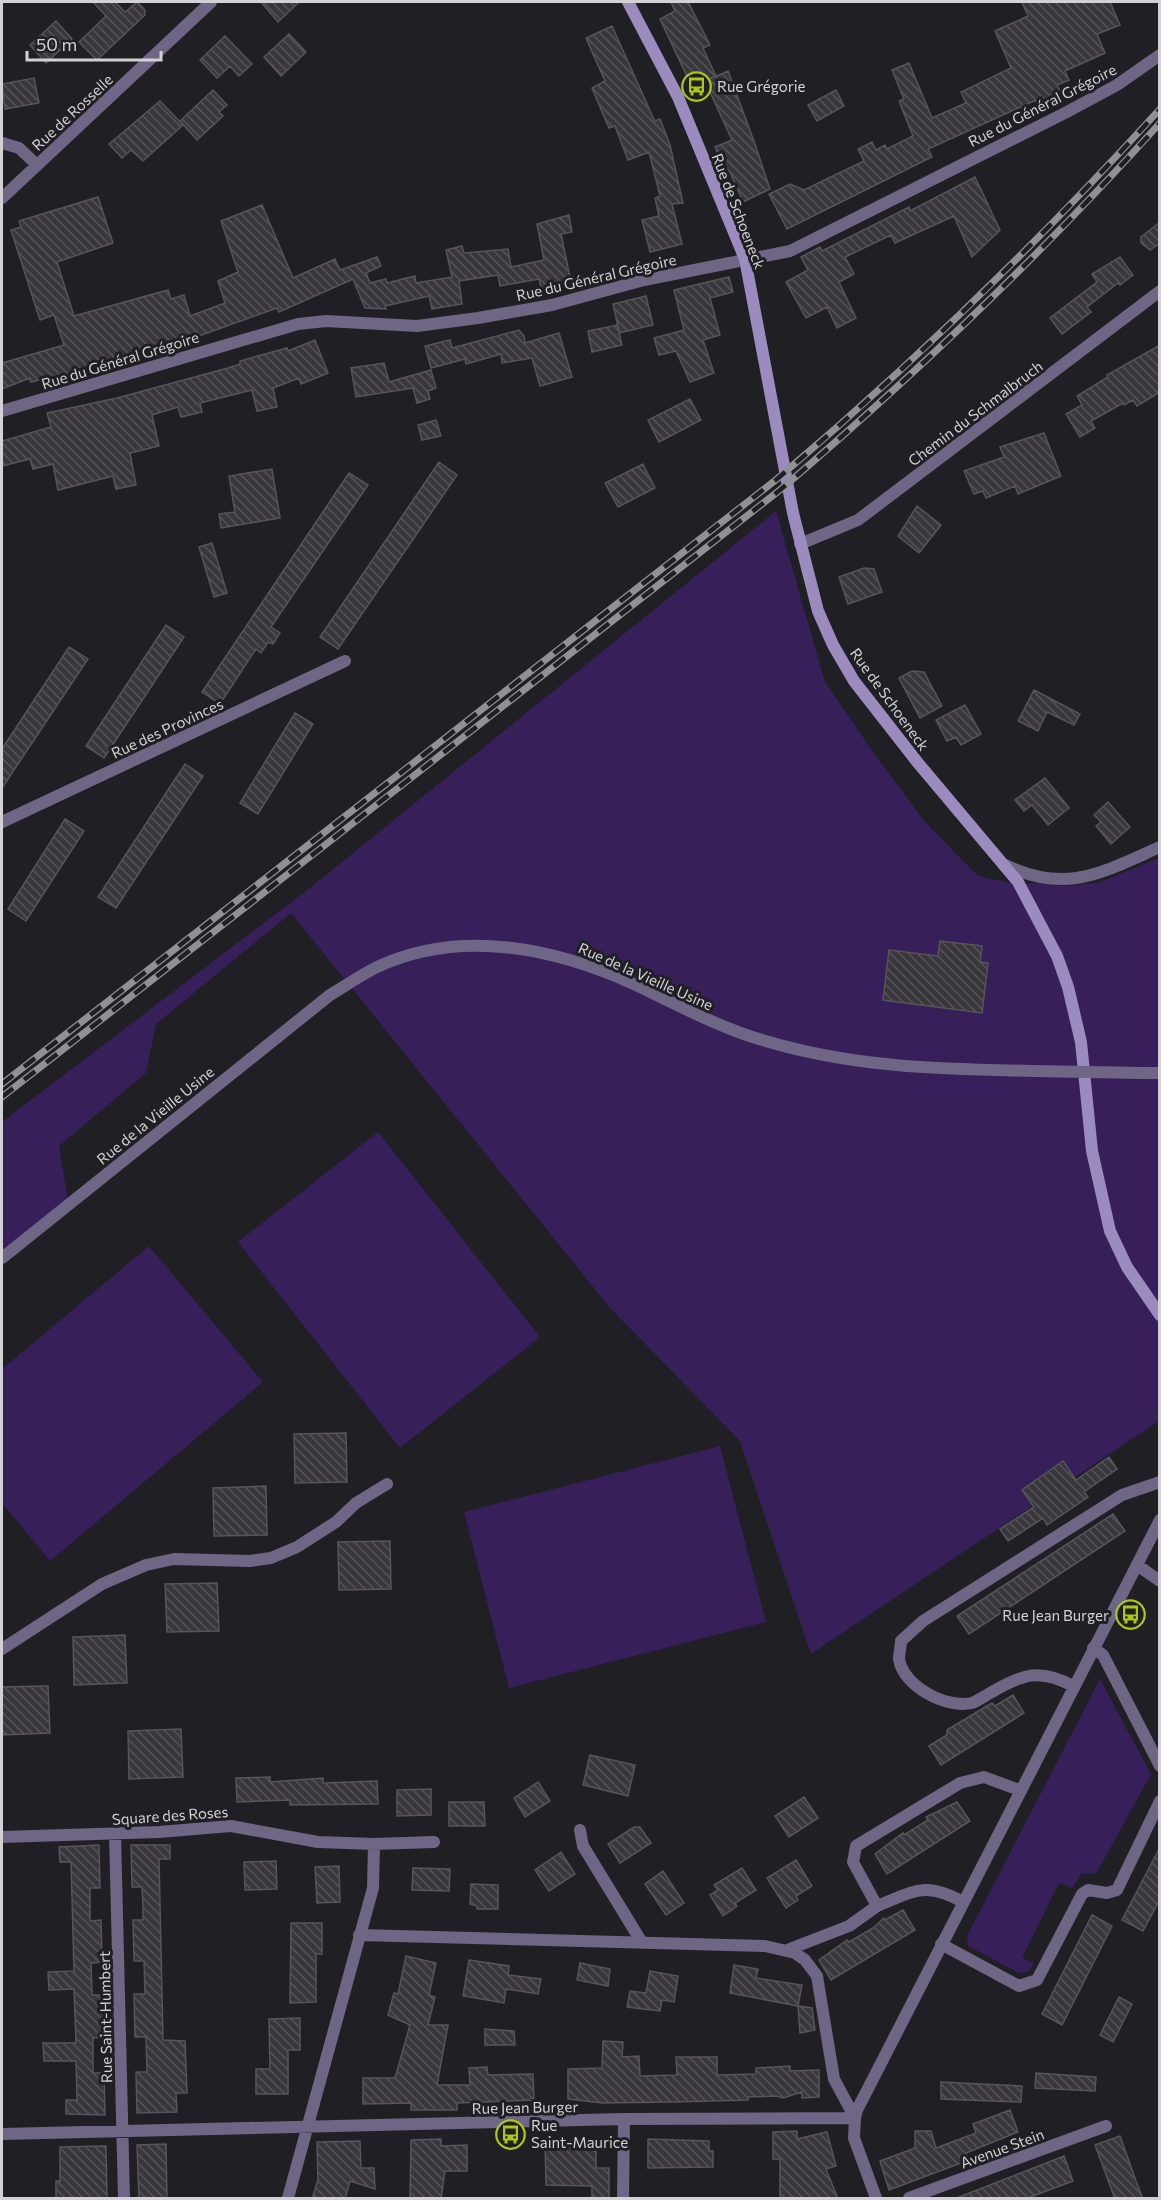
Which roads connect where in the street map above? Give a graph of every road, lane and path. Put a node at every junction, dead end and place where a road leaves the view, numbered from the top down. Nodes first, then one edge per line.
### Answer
1 (211, 2) edge
2 (628, 2) edge
3 (1160, 55) edge
4 (2, 143) edge
5 (37, 165) junction
6 (2, 198) edge
7 (745, 259) junction
8 (1160, 291) edge
9 (2, 411) edge
10 (800, 544) junction
11 (345, 661) dead end
12 (2, 822) edge
13 (1160, 847) edge
14 (1004, 864) junction
15 (1160, 1073) edge
16 (2, 1258) edge
17 (1160, 1315) edge
18 (1160, 1482) edge
19 (387, 1484) dead end
20 (1160, 1520) edge
21 (1137, 1565) junction
22 (1160, 1581) edge
23 (1093, 1648) junction
24 (2, 1649) edge
25 (1073, 1686) junction
26 (1160, 1766) edge
27 (1019, 1790) junction
28 (1160, 1801) edge
29 (580, 1830) dead end
30 (115, 1834) junction
31 (2, 1837) edge
32 (434, 1842) dead end
33 (374, 1844) junction
34 (963, 1902) junction
35 (877, 1906) junction
36 (359, 1935) junction
37 (641, 1941) junction
38 (941, 1944) junction
39 (787, 1950) junction
40 (855, 2118) junction
41 (624, 2119) junction
42 (1106, 2126) dead end
43 (307, 2127) junction
44 (122, 2131) junction
45 (2, 2134) edge
46 (124, 2199) edge
47 (288, 2199) edge
48 (623, 2199) edge
49 (876, 2199) edge
50 (909, 2199) edge

1 - 5 street, Rue de Rosselle
2 - 7 main road, Rue de Schoeneck
3 - 7 street, Rue du Général Grégoire
4 - 5 street, Rue de Rosselle
5 - 6 street
7 - 9 street, Rue du Général Grégoire
7 - 10 main road, Rue de Schoeneck
8 - 10 street, Chemin du Schmalbruch
10 - 14 main road, Rue de Schoeneck
11 - 12 street, Rue des Provinces
13 - 14 street
14 - 17 main road, Rue de Schoeneck
15 - 16 street, Rue de la Vieille Usine, bridge
18 - 25 street
19 - 24 street
20 - 21 street
21 - 22 street
21 - 23 street
23 - 25 street
23 - 26 street
25 - 27 street
27 - 34 street
27 - 35 street
28 - 38 street
29 - 37 street
30 - 31 street, Square des Roses
30 - 33 street, Square des Roses
30 - 44 street, Rue Saint-Humbert
32 - 33 street, Square des Roses
33 - 36 street
34 - 35 street
34 - 38 street
35 - 39 street
36 - 37 street
36 - 43 street
37 - 39 street
38 - 40 street
39 - 40 street
40 - 41 street, Rue Jean Burger
40 - 49 street
41 - 43 street, Rue Jean Burger
41 - 48 street
42 - 50 street, Avenue Stein
43 - 44 street, Rue Jean Burger
43 - 47 street
44 - 45 street, Rue Jean Burger
44 - 46 street, Rue Saint-Humbert

